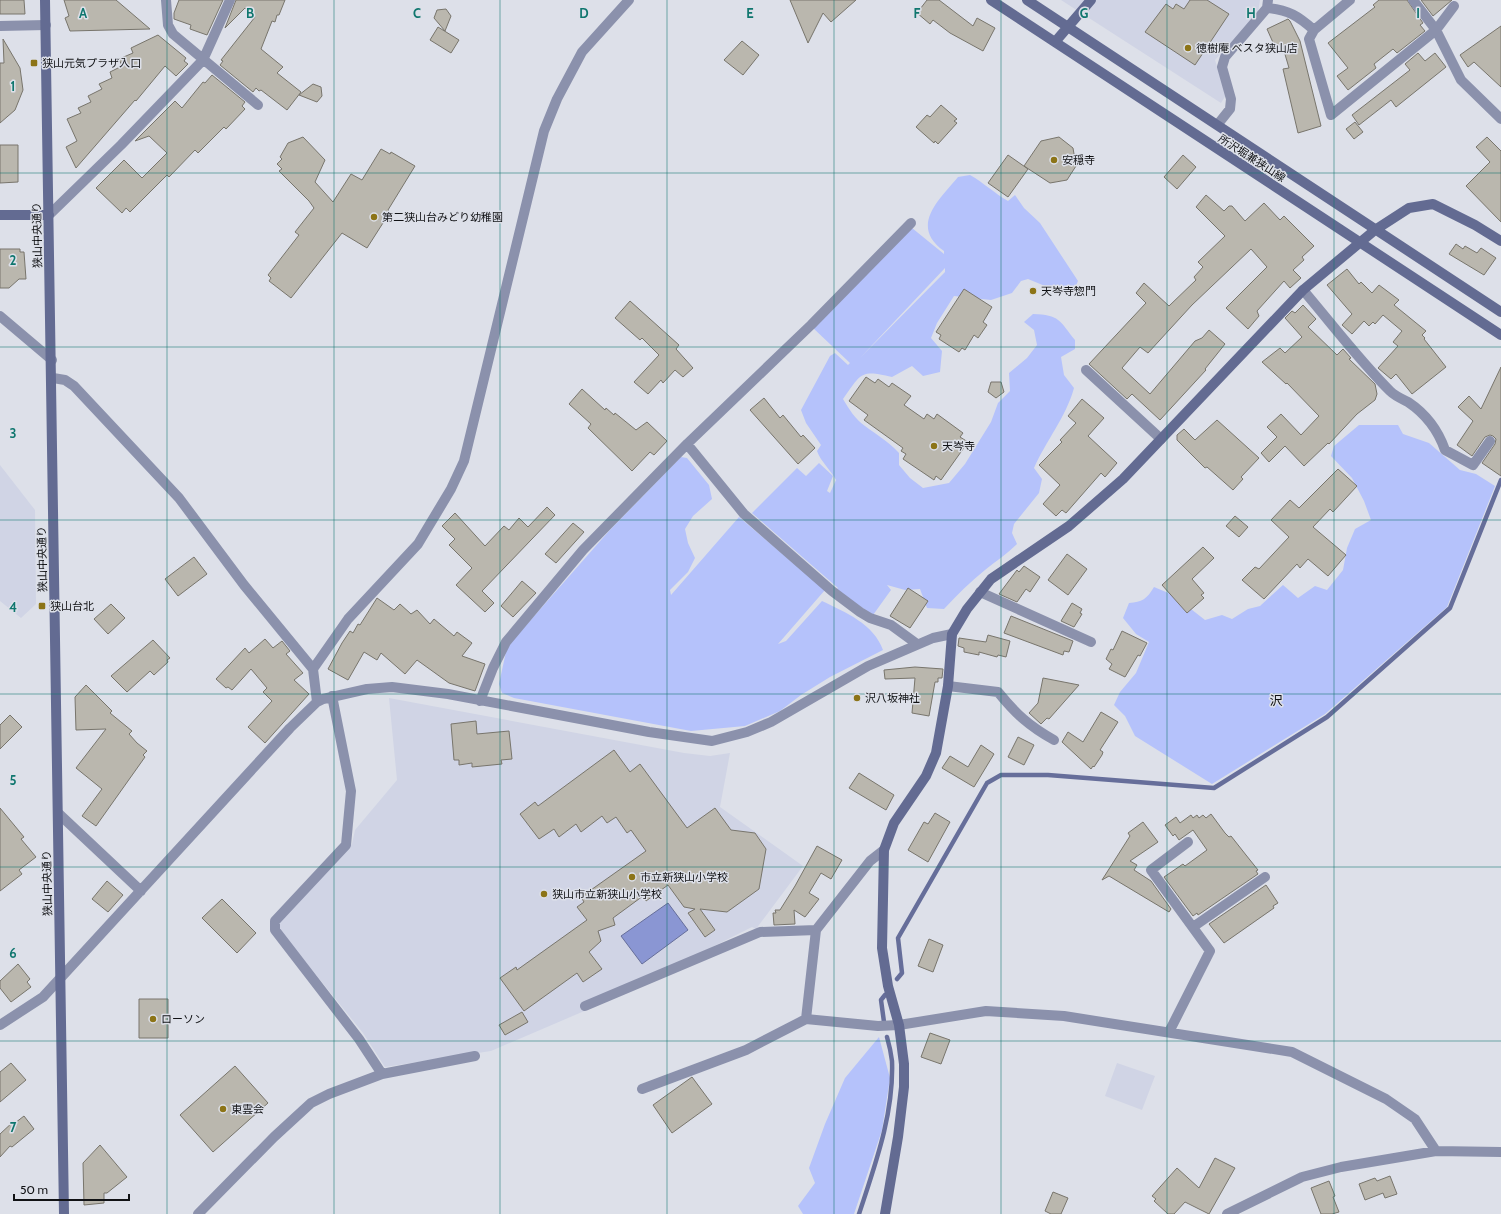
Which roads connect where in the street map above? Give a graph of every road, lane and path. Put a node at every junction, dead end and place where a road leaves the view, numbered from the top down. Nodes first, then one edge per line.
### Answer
1 (45, 0) edge
2 (166, 0) edge
3 (230, 0) edge
4 (629, 0) edge
5 (991, 0) edge
6 (1027, 0) edge
7 (1091, 0) edge
8 (1350, 0) edge
9 (1413, 0) edge
10 (1267, 4) edge
11 (1454, 6) dead end
12 (46, 25) junction
13 (0, 26) edge
14 (1068, 26) junction
15 (1314, 30) junction
16 (1436, 30) junction
17 (1055, 42) junction
18 (203, 60) junction
19 (258, 105) dead end
20 (1501, 119) edge
21 (1218, 124) junction
22 (0, 215) edge
23 (49, 215) junction
24 (912, 223) dead end
25 (1375, 230) junction
26 (1501, 241) edge
27 (1359, 243) junction
28 (1303, 290) junction
29 (1501, 312) edge
30 (0, 316) edge
31 (1501, 335) edge
32 (52, 360) junction
33 (1086, 370) dead end
34 (53, 378) junction
35 (1161, 439) junction
36 (1490, 441) dead end
37 (687, 444) junction
38 (980, 592) junction
39 (952, 634) junction
40 (1091, 642) dead end
41 (917, 644) junction
42 (312, 669) junction
43 (948, 686) junction
44 (332, 696) junction
45 (480, 700) junction
46 (317, 702) junction
47 (1054, 740) dead end
48 (58, 813) junction
49 (1188, 842) dead end
50 (884, 850) junction
51 (1265, 876) dead end
52 (141, 891) junction
53 (1193, 927) junction
54 (816, 930) junction
55 (61, 978) junction
56 (585, 1006) dead end
57 (806, 1019) junction
58 (0, 1025) edge
59 (898, 1025) junction
60 (1169, 1032) junction
61 (475, 1056) dead end
62 (382, 1074) junction
63 (642, 1090) dead end
64 (1436, 1151) junction
65 (1501, 1152) edge
66 (1239, 1212) edge
67 (64, 1214) edge
68 (198, 1214) edge
69 (885, 1214) edge
70 (1227, 1214) edge

1 - 12 street, 狭山中央通り
2 - 18 street
3 - 18 street
4 - 42 street
5 - 17 street, 所沢堀兼狭山線
6 - 14 street, 所沢堀兼狭山線
7 - 14 street
8 - 15 street
9 - 16 street
10 - 15 street
10 - 21 street
11 - 16 street
12 - 13 street
12 - 23 street, 狭山中央通り
14 - 17 street
14 - 21 street, 所沢堀兼狭山線
15 - 16 street
16 - 20 street
17 - 27 street, 所沢堀兼狭山線
18 - 19 street
18 - 23 street
21 - 25 street, 所沢堀兼狭山線
22 - 23 street
23 - 32 street, 狭山中央通り
24 - 37 street
25 - 26 street
25 - 27 street
25 - 29 street, 所沢堀兼狭山線
27 - 28 street
27 - 31 street, 所沢堀兼狭山線
28 - 35 street
28 - 36 street
30 - 32 street
32 - 34 street, 狭山中央通り
33 - 35 street
34 - 42 street
34 - 48 street, 狭山中央通り
35 - 38 street
37 - 41 street
37 - 45 street
38 - 39 street
38 - 40 street
39 - 41 street
39 - 43 street
41 - 45 street
42 - 46 street
43 - 47 street
43 - 50 street
44 - 45 street
44 - 46 street
44 - 62 street
46 - 52 street
48 - 52 street
48 - 55 street, 狭山中央通り
49 - 53 street
50 - 54 street
50 - 59 street
51 - 53 street
52 - 55 street
53 - 60 street
54 - 56 street
54 - 57 street
55 - 58 street
55 - 67 street, 狭山中央通り
57 - 59 street
57 - 63 street
59 - 60 street
59 - 69 street
60 - 64 street
61 - 62 street
62 - 68 street
64 - 65 street
64 - 66 street
66 - 70 street

